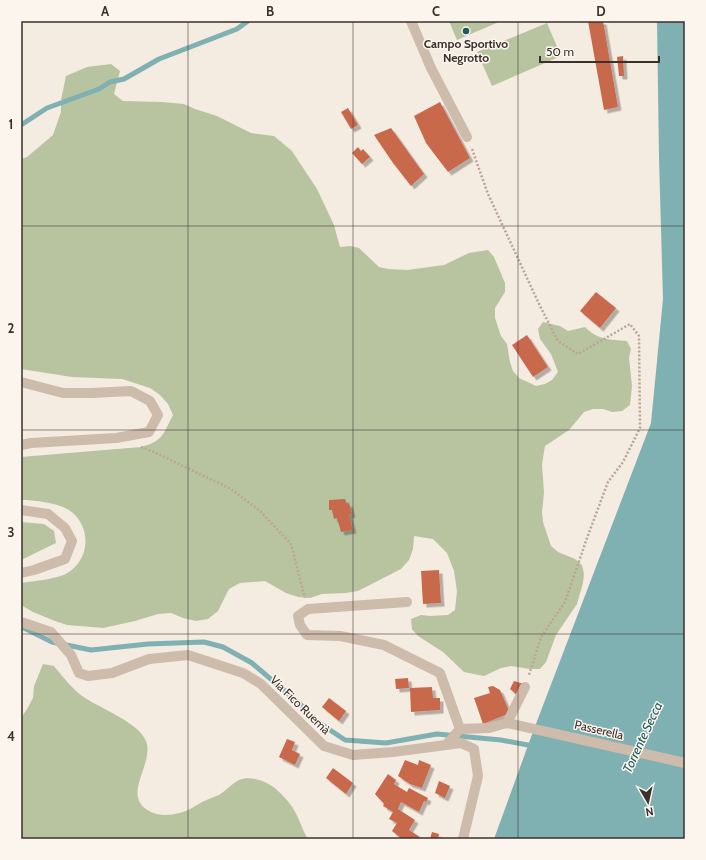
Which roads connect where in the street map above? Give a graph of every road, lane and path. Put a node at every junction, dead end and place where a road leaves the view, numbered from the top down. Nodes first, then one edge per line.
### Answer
1 (411, 21) edge
2 (467, 137) joint
3 (21, 382) edge
4 (116, 438) junction
5 (21, 445) edge
6 (21, 510) edge
7 (21, 572) edge
8 (406, 602) dead end
9 (308, 609) junction
10 (21, 622) edge
11 (525, 687) joint
12 (507, 723) junction
13 (460, 729) junction
14 (446, 745) junction
15 (685, 763) edge
16 (463, 839) edge

1 - 2 street
2 - 11 path
3 - 4 street
4 - 5 street
4 - 9 path
6 - 7 street
8 - 9 street
9 - 13 street
10 - 14 street, Via Fico Ruemà
11 - 12 street
12 - 13 street
12 - 15 street, Passerella
13 - 14 street
14 - 16 street, Via Fico Ruemà

